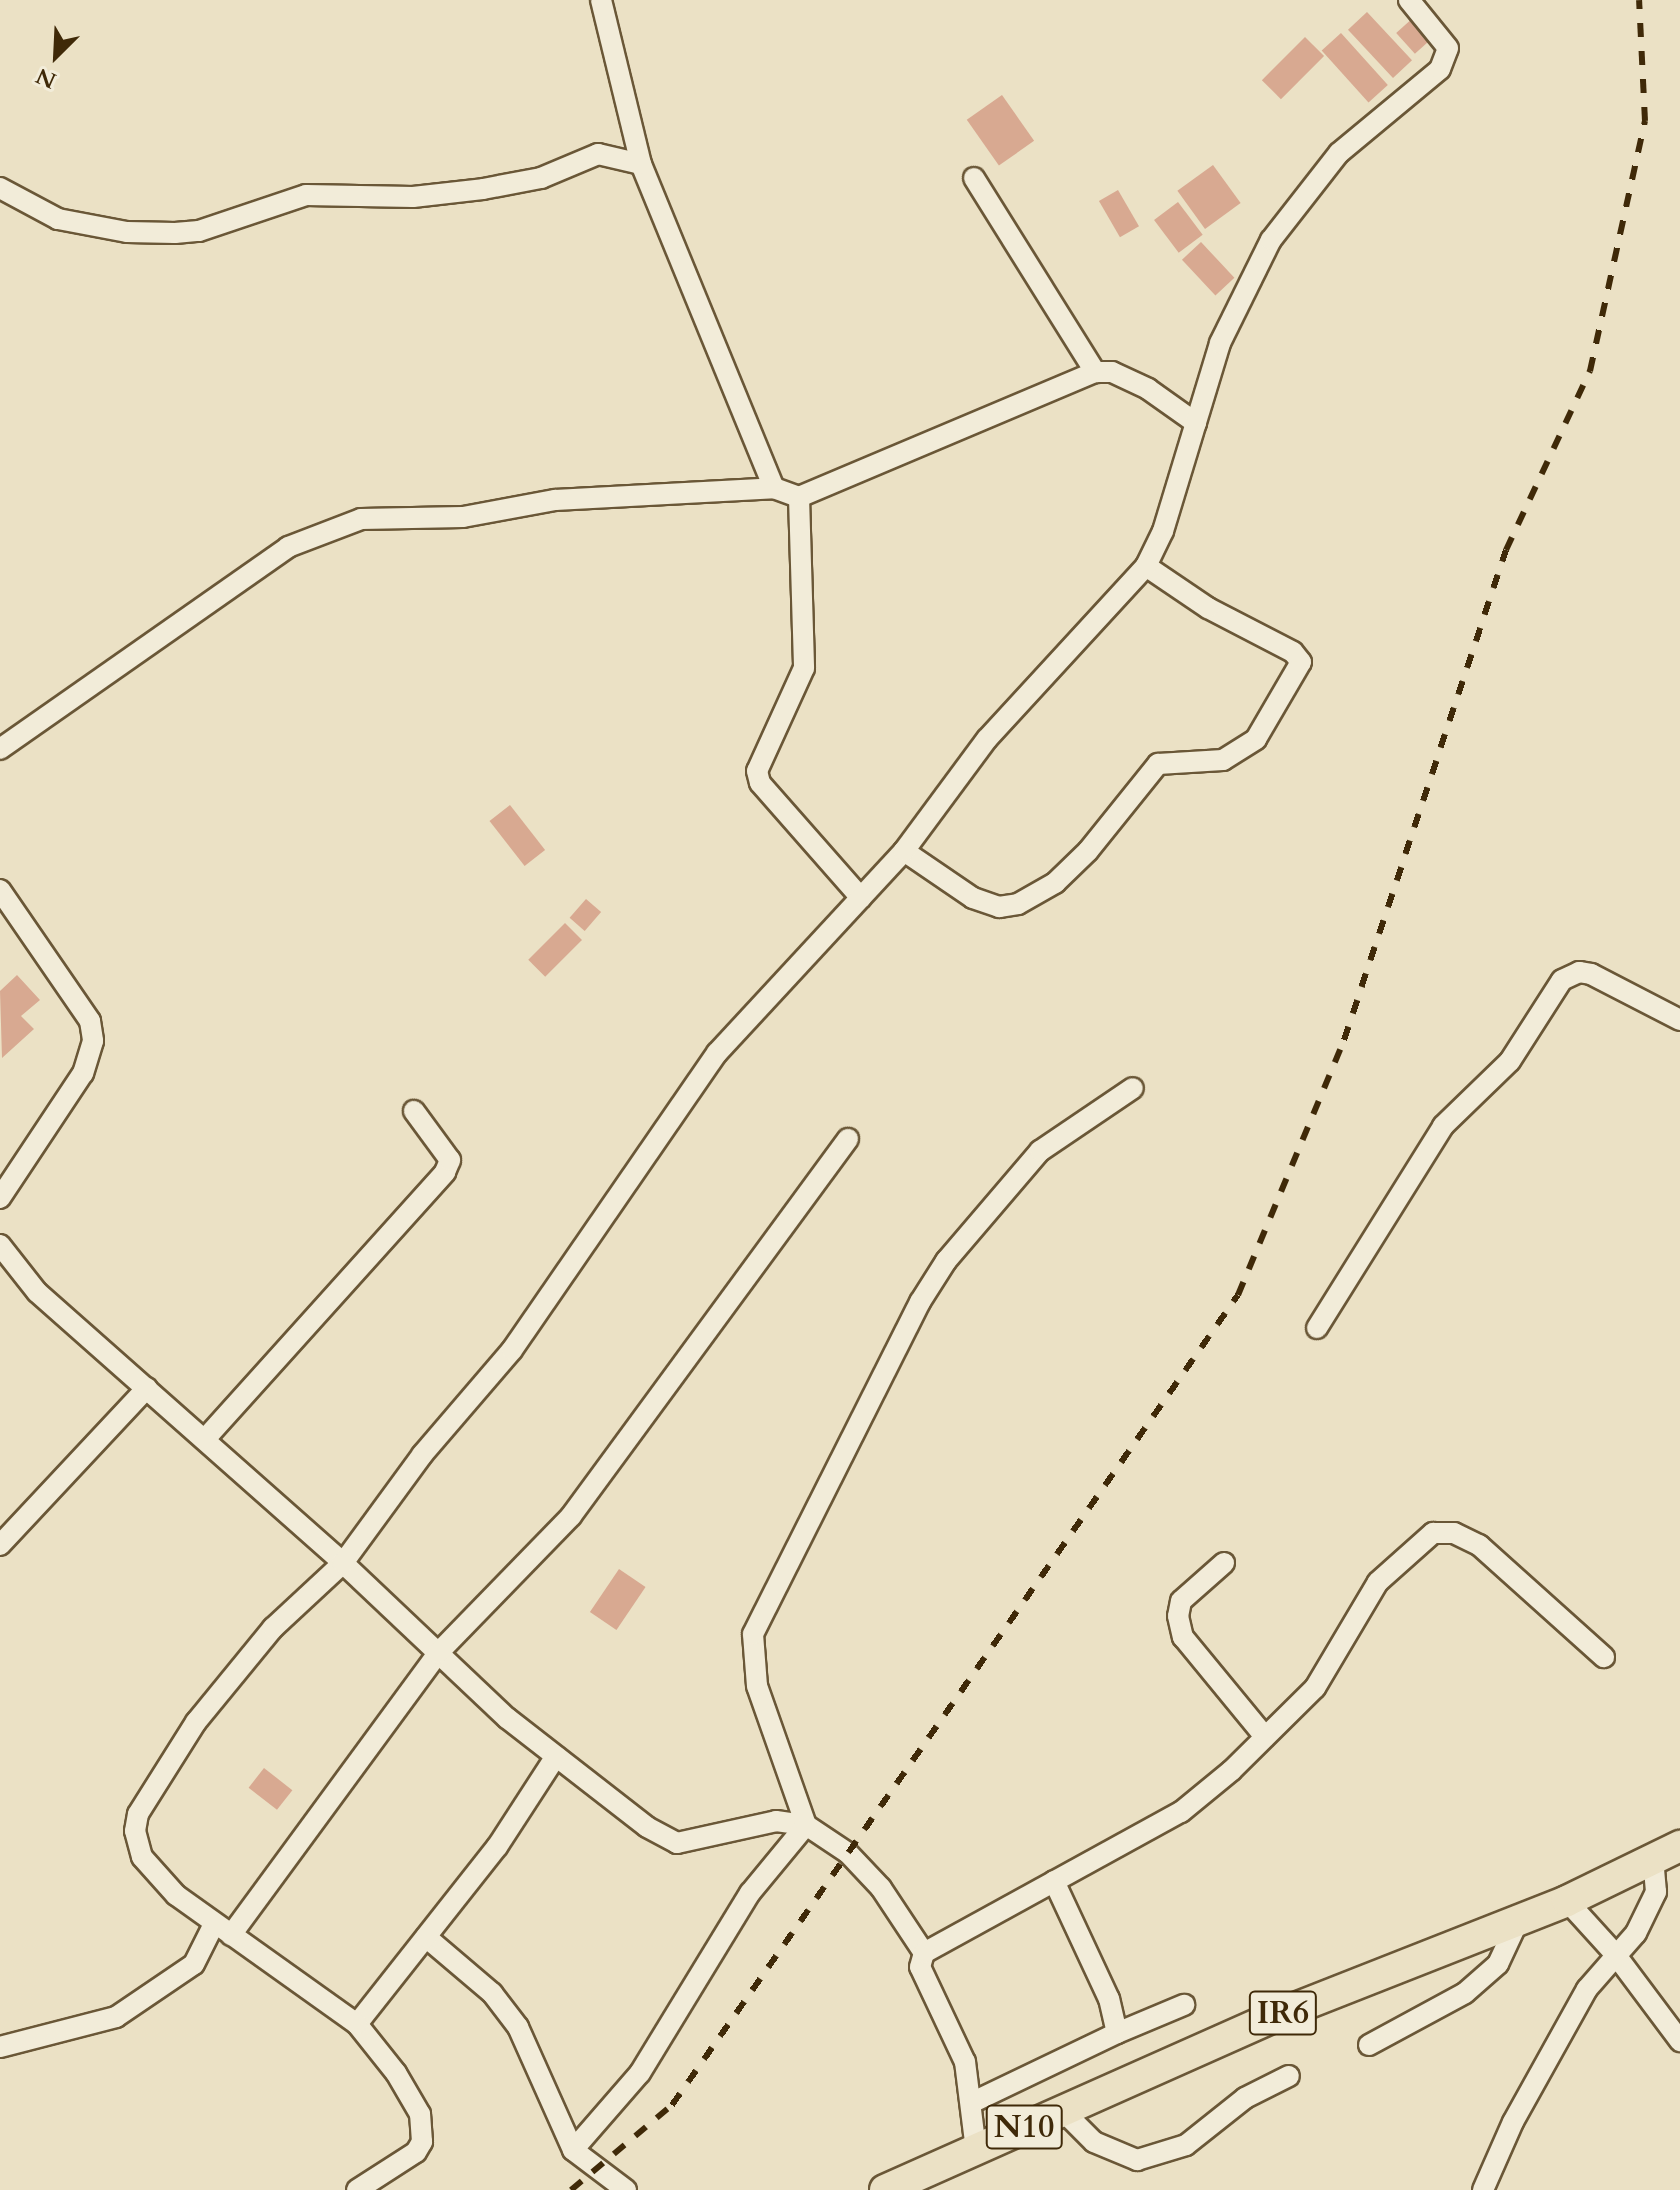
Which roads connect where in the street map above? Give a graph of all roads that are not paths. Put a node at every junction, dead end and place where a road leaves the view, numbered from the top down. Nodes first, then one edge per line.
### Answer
1 (601, 0) edge
2 (1409, 0) edge
3 (641, 164) junction
4 (974, 178) dead end
5 (0, 188) edge
6 (1095, 372) junction
7 (1196, 423) junction
8 (774, 488) junction
9 (799, 497) junction
10 (1146, 566) junction
11 (0, 749) edge
12 (904, 851) junction
13 (0, 890) edge
14 (861, 898) junction
15 (1680, 1020) edge
16 (1133, 1088) dead end
17 (414, 1111) dead end
18 (848, 1139) dead end
19 (0, 1198) edge
20 (0, 1245) edge
21 (1317, 1328) dead end
22 (147, 1388) junction
23 (205, 1439) junction
24 (0, 1545) edge
25 (343, 1563) junction
26 (1224, 1563) dead end
27 (438, 1653) junction
28 (1604, 1657) dead end
29 (1265, 1737) junction
30 (556, 1756) junction
31 (806, 1825) junction
32 (1666, 1852) edge
33 (1054, 1881) junction
34 (1567, 1901) junction
35 (1519, 1919) junction
36 (222, 1929) junction
37 (426, 1937) junction
38 (924, 1953) junction
39 (1615, 1954) junction
40 (1184, 2005) dead end
41 (357, 2024) junction
42 (1117, 2033) junction
43 (1680, 2041) edge
44 (1369, 2045) dead end
45 (0, 2047) edge
46 (1163, 2066) joint
47 (1289, 2076) dead end
48 (971, 2103) junction
49 (1062, 2110) junction
50 (573, 2150) junction
51 (976, 2150) junction
52 (357, 2190) edge
53 (626, 2190) edge
54 (885, 2190) edge
55 (1483, 2190) edge

1 - 3 street
2 - 7 street
3 - 5 street
3 - 8 street
4 - 6 street
6 - 7 street
6 - 9 street
7 - 10 street
8 - 9 street
8 - 11 street
9 - 14 street
10 - 12 street
10 - 12 street
12 - 14 street
13 - 19 street
14 - 25 street
15 - 21 street
16 - 31 street
17 - 23 street
18 - 27 street
20 - 22 street
22 - 23 street
22 - 24 street
23 - 25 street
25 - 27 street
25 - 36 street
26 - 29 street
27 - 30 street
27 - 36 street
28 - 29 street
29 - 33 street
30 - 31 street
30 - 37 street
31 - 38 street
31 - 50 street
32 - 34 main road
32 - 39 street
33 - 38 street
33 - 42 street
34 - 35 main road
34 - 39 street
35 - 44 street
35 - 46 main road, IR6
36 - 41 street
36 - 45 street
37 - 41 street
37 - 50 street
38 - 48 street
39 - 43 street
39 - 55 street
40 - 42 street
41 - 52 street
42 - 48 street
46 - 49 main road, N10
47 - 49 street
48 - 51 street
49 - 51 main road, N10
50 - 53 street
51 - 54 main road, N10

